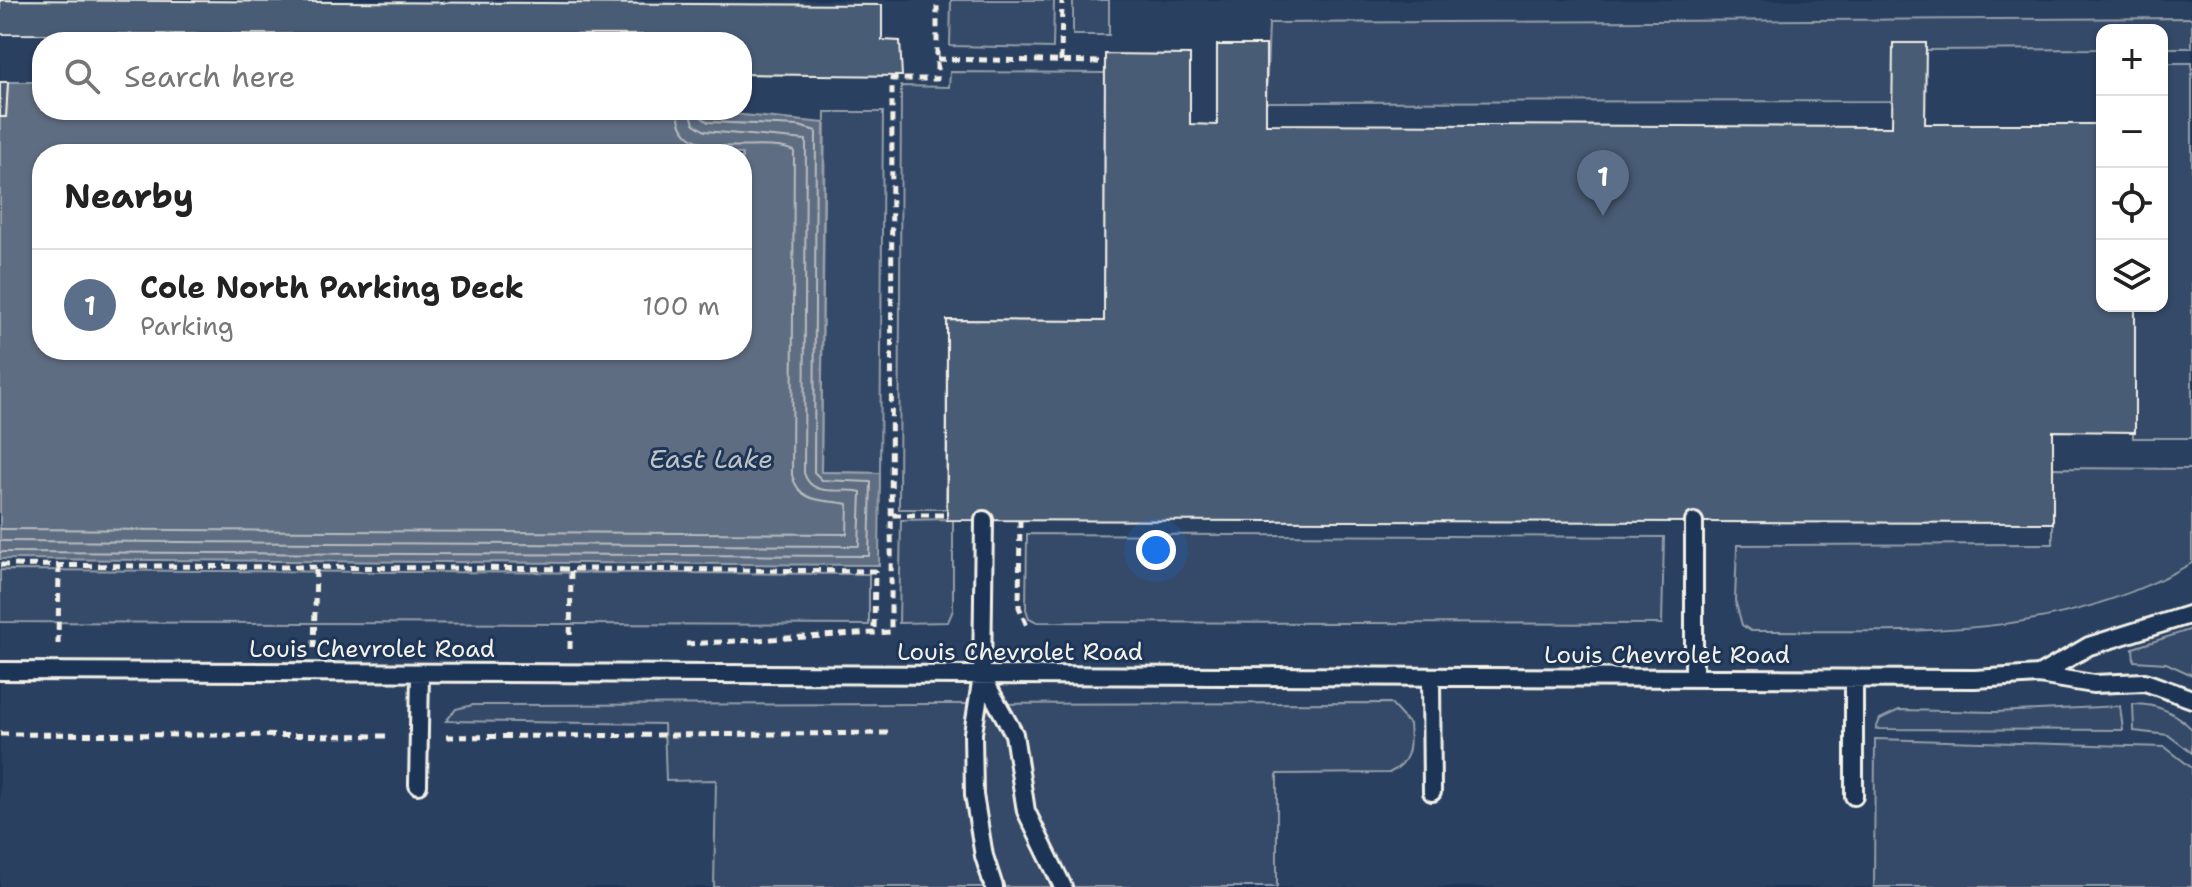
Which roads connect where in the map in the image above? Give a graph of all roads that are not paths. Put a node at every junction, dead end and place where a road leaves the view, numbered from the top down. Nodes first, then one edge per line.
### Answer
1 (984, 520) dead end
2 (1694, 522) dead end
3 (2192, 614) edge
4 (0, 671) edge
5 (420, 673) junction
6 (2039, 675) junction
7 (982, 676) junction
8 (1694, 678) junction
9 (1431, 679) junction
10 (1854, 679) junction
11 (2192, 699) edge
12 (418, 785) dead end
13 (1432, 792) dead end
14 (1854, 796) dead end
15 (994, 887) edge
16 (1063, 887) edge

1 - 7 lane
2 - 8 lane
3 - 6 lane, Louis Chevrolet Road
4 - 5 lane, Louis Chevrolet Road
5 - 7 lane, Louis Chevrolet Road
5 - 12 lane
6 - 10 lane, Louis Chevrolet Road
6 - 11 lane, Louis Chevrolet Road
7 - 9 lane, Louis Chevrolet Road
7 - 15 lane
7 - 16 lane
8 - 9 lane, Louis Chevrolet Road
8 - 10 lane, Louis Chevrolet Road
9 - 13 lane
10 - 14 lane

